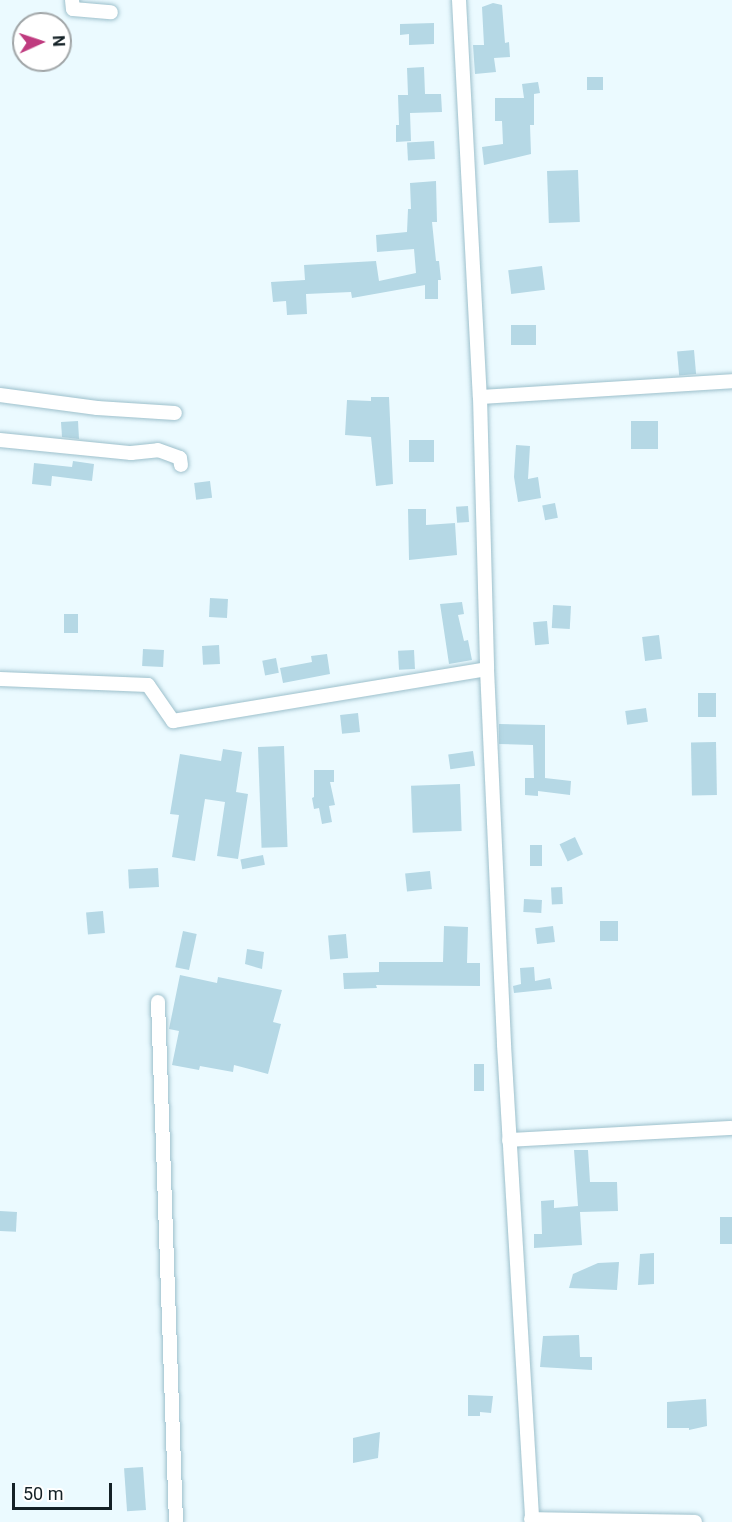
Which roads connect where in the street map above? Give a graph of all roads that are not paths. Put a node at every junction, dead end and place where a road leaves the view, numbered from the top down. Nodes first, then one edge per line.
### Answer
1 (72, 0) edge
2 (459, 0) edge
3 (111, 12) dead end
4 (732, 381) edge
5 (0, 395) edge
6 (480, 397) junction
7 (175, 413) dead end
8 (0, 440) edge
9 (181, 465) dead end
10 (487, 669) junction
11 (0, 679) edge
12 (158, 1002) dead end
13 (732, 1128) edge
14 (509, 1140) junction
15 (531, 1520) edge
16 (176, 1522) edge
17 (695, 1522) edge

1 - 3 street
2 - 6 street
4 - 6 street
5 - 7 street
6 - 10 street
8 - 9 street
10 - 11 street
10 - 14 street
12 - 16 street
13 - 14 street
14 - 15 street
15 - 17 street

